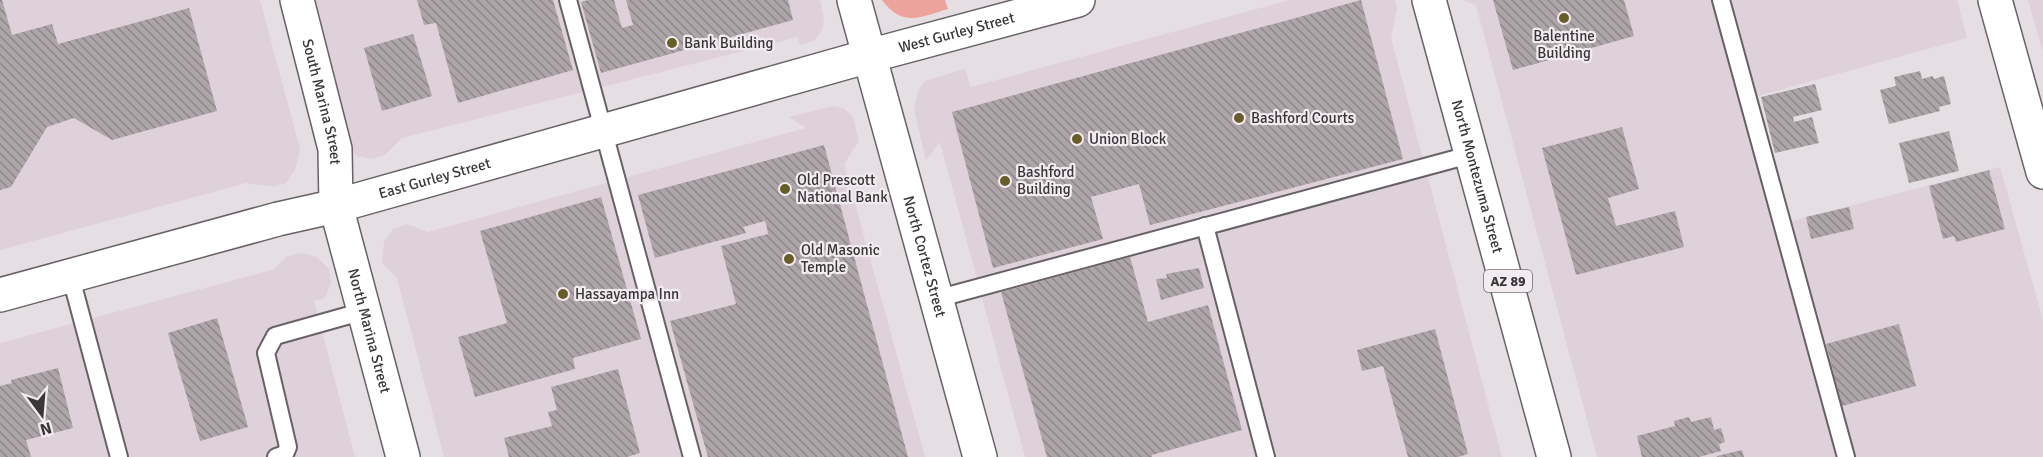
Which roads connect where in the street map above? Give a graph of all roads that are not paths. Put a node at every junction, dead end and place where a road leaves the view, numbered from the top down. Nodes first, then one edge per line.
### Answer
1 (297, 0) edge
2 (568, 0) edge
3 (854, 0) edge
4 (1078, 0) edge
5 (1429, 0) edge
6 (1720, 0) edge
7 (1995, 0) edge
8 (868, 56) junction
9 (603, 130) junction
10 (1473, 154) junction
11 (2043, 172) edge
12 (336, 206) junction
13 (1205, 226) junction
14 (70, 274) junction
15 (0, 295) edge
16 (936, 299) junction
17 (364, 311) junction
18 (119, 457) edge
19 (276, 457) edge
20 (404, 457) edge
21 (692, 457) edge
22 (980, 457) edge
23 (1266, 457) edge
24 (1554, 457) edge
25 (1846, 457) edge

1 - 12 main road, South Marina Street
2 - 9 lane
3 - 8 main road, North Cortez Street
4 - 8 main road, West Gurley Street
5 - 10 main road, North Montezuma Street / AZ 89
6 - 25 lane
7 - 11 main road
8 - 9 main road, East Gurley Street
8 - 16 main road, North Cortez Street
9 - 12 main road, East Gurley Street
9 - 21 lane
10 - 13 lane
10 - 24 main road, North Montezuma Street / AZ 89
12 - 14 main road, East Gurley Street
12 - 17 main road, North Marina Street
13 - 16 lane
13 - 23 lane
14 - 15 main road, East Gurley Street
14 - 18 lane
16 - 22 main road, North Cortez Street
17 - 19 lane
17 - 20 main road, North Marina Street

